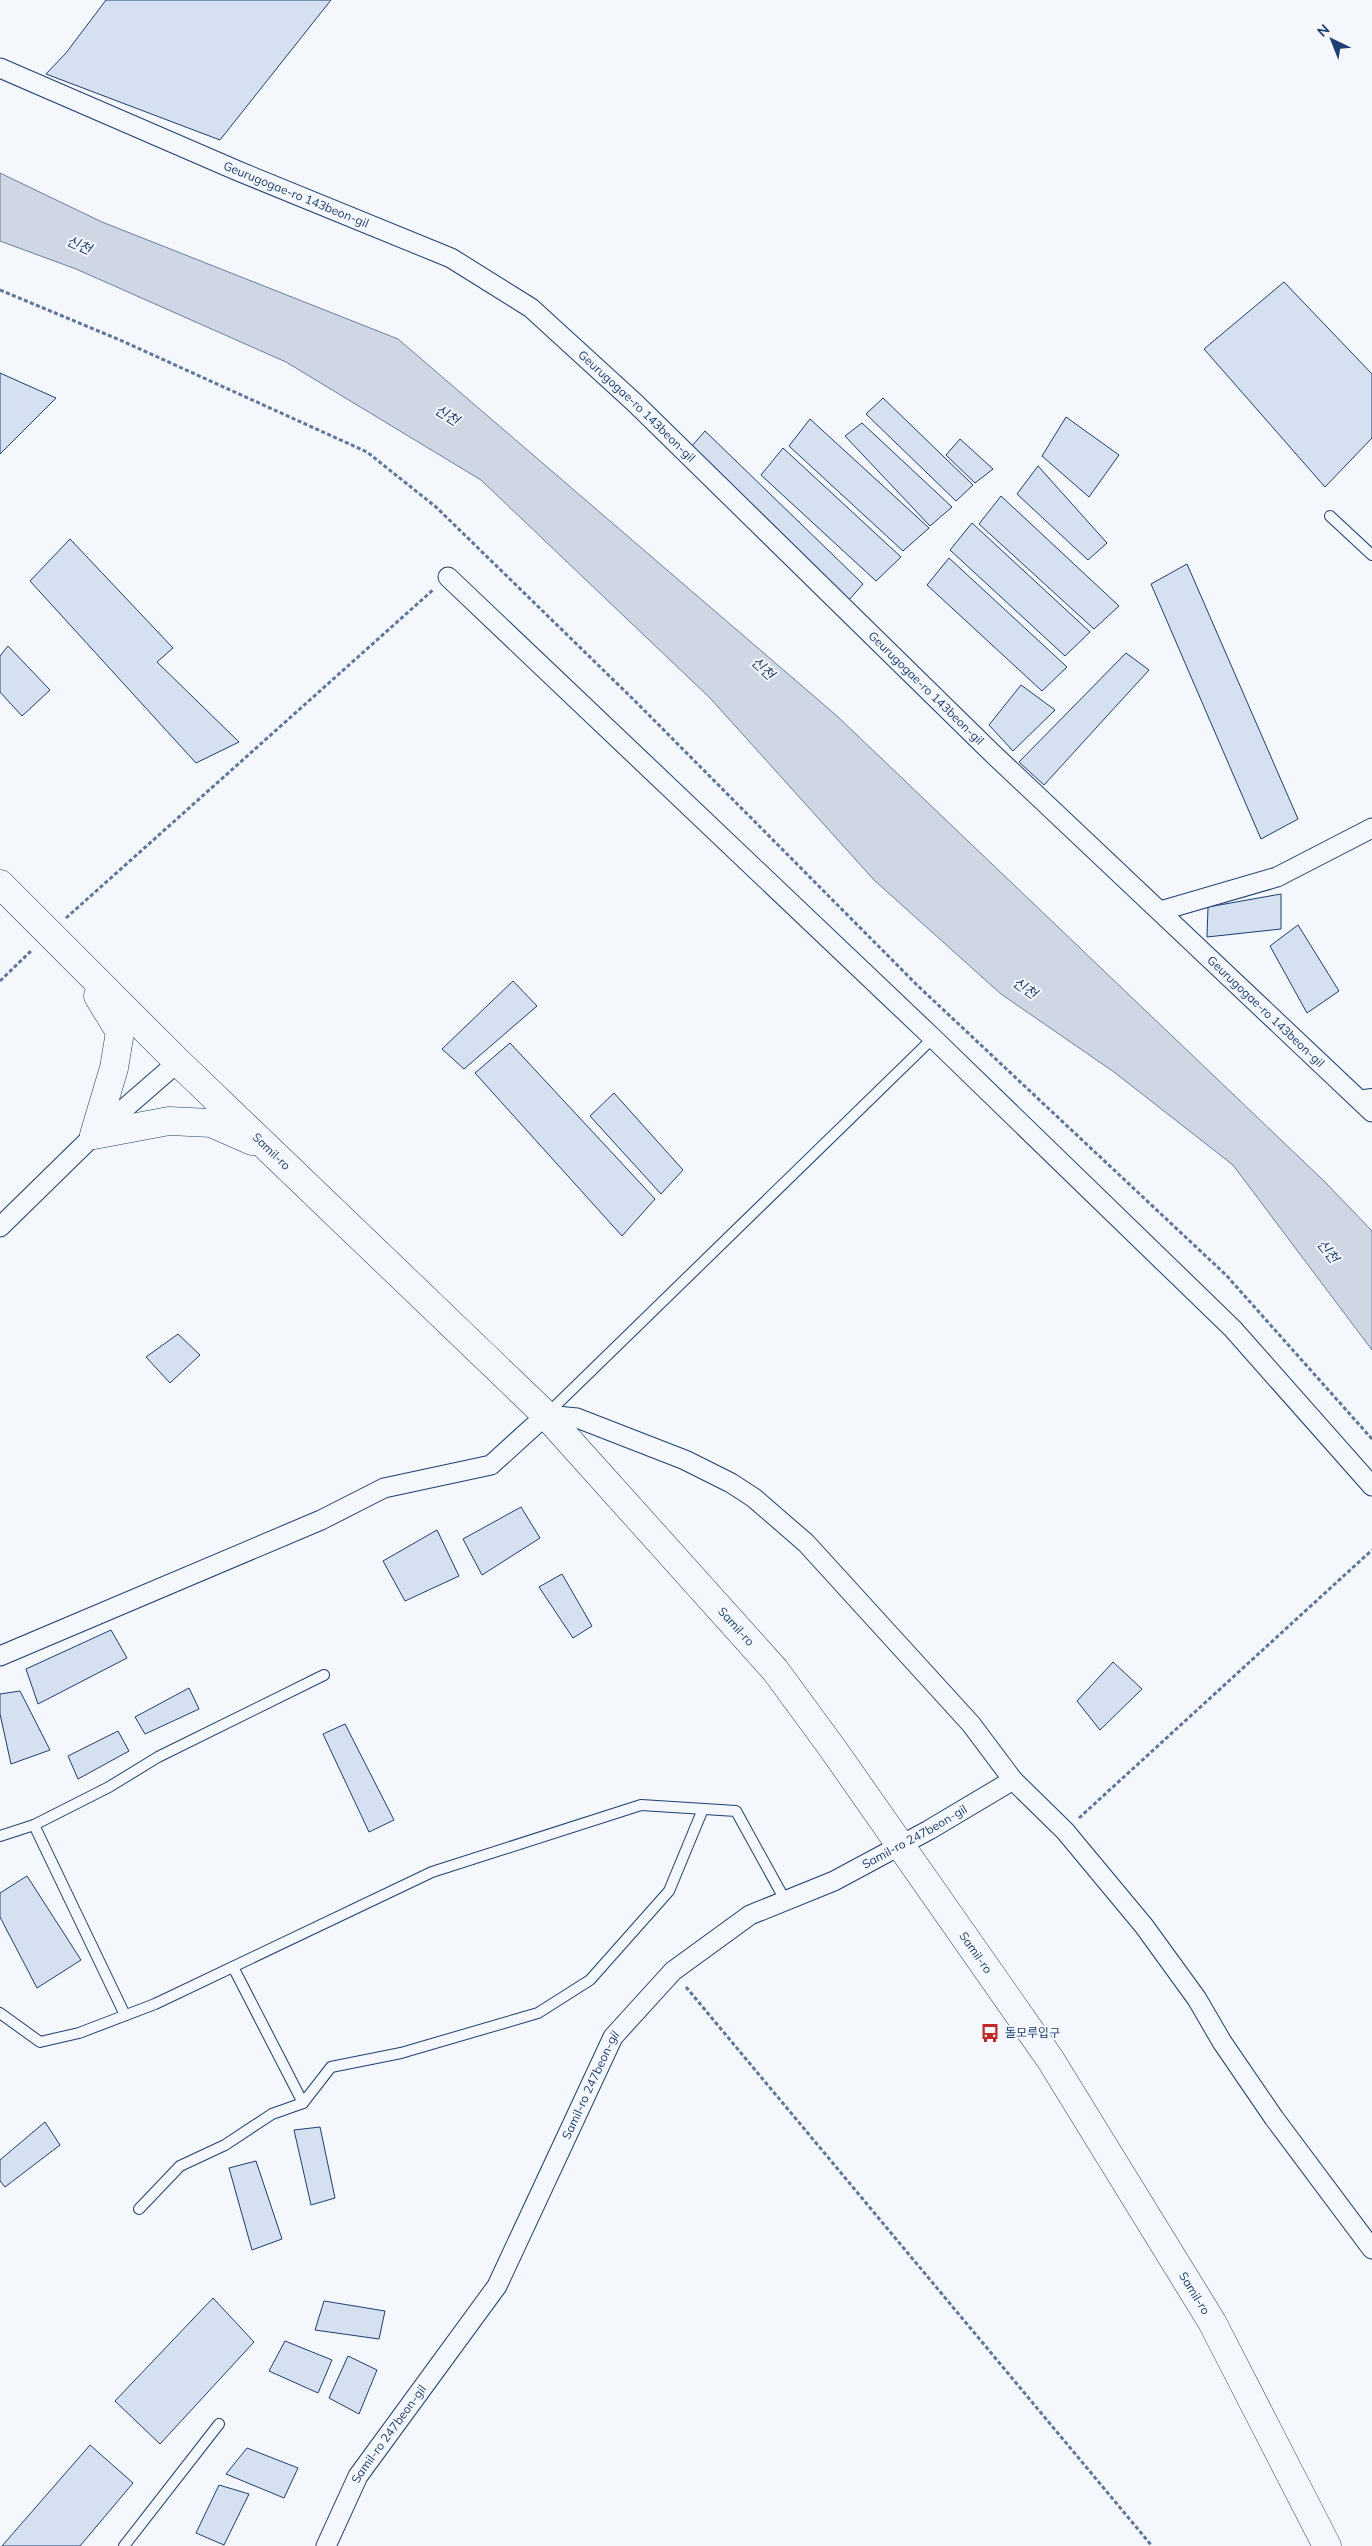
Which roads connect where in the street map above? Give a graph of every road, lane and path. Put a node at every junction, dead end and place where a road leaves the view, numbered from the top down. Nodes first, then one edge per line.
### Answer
1 (0, 68) edge
2 (1330, 516) dead end
3 (1372, 554) edge
4 (448, 577) joint
5 (1372, 828) edge
6 (0, 884) edge
7 (1160, 911) junction
8 (50, 933) junction
9 (75, 958) junction
10 (0, 980) edge
11 (933, 1038) junction
12 (178, 1062) junction
13 (1363, 1095) edge
14 (1372, 1112) edge
15 (94, 1135) junction
16 (269, 1148) junction
17 (0, 1227) edge
18 (546, 1415) junction
19 (1372, 1486) edge
20 (1372, 1550) edge
21 (0, 1656) edge
22 (324, 1676) dead end
23 (1013, 1780) junction
24 (703, 1809) junction
25 (34, 1825) junction
26 (1065, 1831) junction
27 (0, 1836) edge
28 (900, 1844) junction
29 (785, 1900) junction
30 (233, 1966) junction
31 (673, 1971) junction
32 (0, 2013) edge
33 (125, 2015) junction
34 (303, 2104) junction
35 (139, 2209) dead end
36 (1372, 2249) edge
37 (219, 2424) dead end
38 (124, 2546) edge
39 (326, 2546) edge
40 (1152, 2546) edge
41 (1327, 2546) edge

1 - 7 street, Geurugogae-ro 143beon-gil
2 - 3 lane
4 - 8 path
4 - 11 street
5 - 7 street
6 - 8 main road, Samil-ro
7 - 13 street, Geurugogae-ro 143beon-gil
8 - 9 main road, Samil-ro
8 - 10 path
9 - 12 main road, Samil-ro
9 - 15 main road
11 - 18 lane
11 - 19 street
12 - 15 street
12 - 16 main road, Samil-ro
13 - 14 street, Geurugogae-ro 143beon-gil
15 - 16 main road
15 - 17 street
16 - 18 main road, Samil-ro
18 - 21 street
18 - 23 street
18 - 28 main road, Samil-ro
20 - 26 path
22 - 25 lane
23 - 26 street
23 - 28 street, Samil-ro 247beon-gil
24 - 29 lane
24 - 30 lane
24 - 34 lane
25 - 27 lane
25 - 33 lane
26 - 36 street
28 - 29 street, Samil-ro 247beon-gil
28 - 41 main road, Samil-ro
29 - 31 street, Samil-ro 247beon-gil
30 - 33 lane
30 - 34 lane
31 - 39 street, Samil-ro 247beon-gil
31 - 40 path
32 - 33 lane
34 - 35 lane
37 - 38 lane

